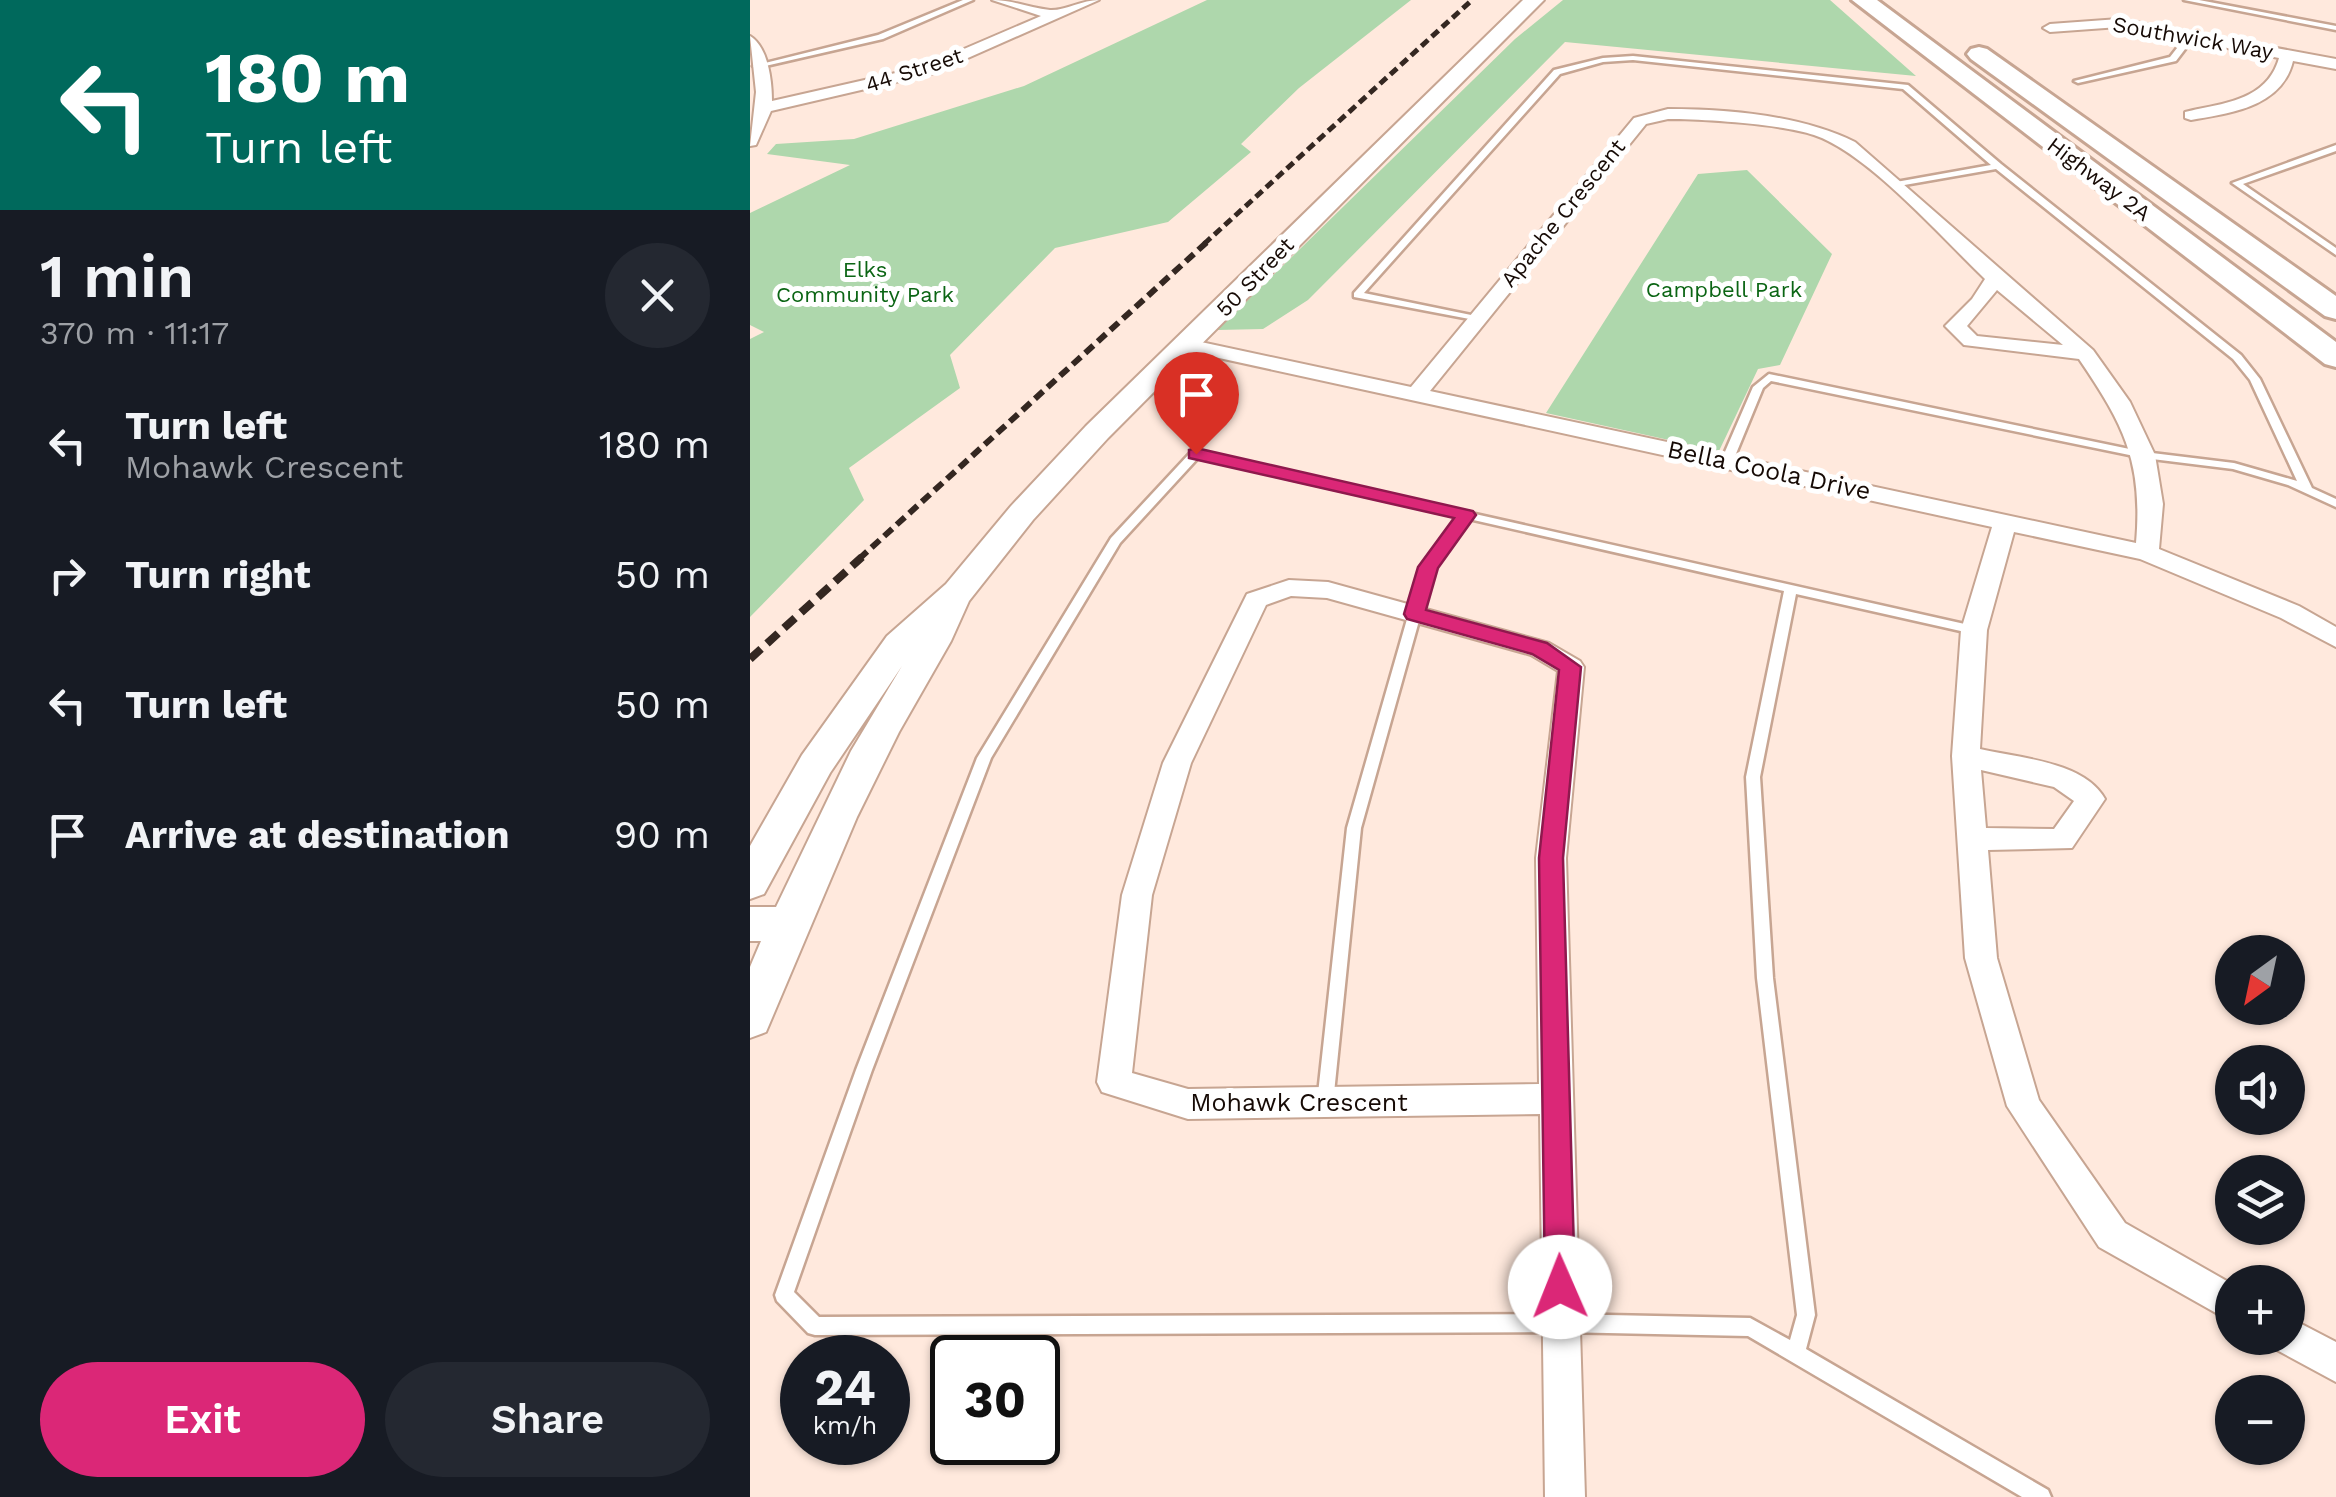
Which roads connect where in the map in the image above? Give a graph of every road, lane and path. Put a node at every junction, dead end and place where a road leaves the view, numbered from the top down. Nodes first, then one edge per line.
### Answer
1 (969, 0) edge
2 (999, 0) edge
3 (1092, 0) edge
4 (1534, 0) edge
5 (1551, 0) edge
6 (1863, 0) edge
7 (2188, 0) edge
8 (1056, 16) junction
9 (2050, 28) dead end
10 (2336, 28) edge
11 (1954, 36) dead end
12 (2191, 36) junction
13 (750, 41) edge
14 (2287, 55) junction
15 (1478, 56) junction
16 (2336, 64) edge
17 (758, 66) junction
18 (2078, 80) dead end
19 (766, 107) junction
20 (2191, 114) dead end
21 (750, 141) edge
22 (2336, 148) edge
23 (1998, 166) junction
24 (1896, 185) junction
25 (2336, 252) edge
26 (1995, 278) junction
27 (2336, 310) edge
28 (1476, 320) junction
29 (1187, 345) junction
30 (2086, 354) junction
31 (2336, 357) edge
32 (1418, 394) junction
33 (2144, 455) junction
34 (1727, 461) junction
35 (2307, 490) junction
36 (2336, 503) edge
37 (1466, 515) junction
38 (2005, 522) junction
39 (2146, 553) junction
40 (1791, 588) junction
41 (958, 592) junction
42 (1414, 614) junction
43 (1974, 630) junction
44 (2336, 638) edge
45 (1966, 756) junction
46 (815, 764) junction
47 (750, 821) edge
48 (1972, 839) junction
49 (750, 883) edge
50 (770, 924) edge
51 (750, 1019) edge
52 (1558, 1099) junction
53 (1325, 1104) junction
54 (2215, 1294) edge
55 (1561, 1323) junction
56 (2305, 1346) edge
57 (1796, 1351) junction
58 (2336, 1363) edge
59 (1565, 1497) edge
60 (2041, 1497) edge

1 - 17 lane
2 - 8 street
3 - 8 street, 44 Street
4 - 15 main road, 50 Street
5 - 15 main road, 50 Street
6 - 31 main road, Highway 2A
7 - 10 lane
8 - 19 street, 44 Street
9 - 12 street, Southwick Way
11 - 27 main road, Highway 2A
12 - 14 street, Southwick Way
12 - 18 lane
13 - 17 street
14 - 16 street, Southwick Way
14 - 20 street
15 - 29 main road, 50 Street
17 - 19 street
19 - 21 street
22 - 25 lane
23 - 24 lane
23 - 28 lane
23 - 35 lane
24 - 26 street, Apache Crescent
24 - 28 street, Apache Crescent
26 - 30 street, Apache Crescent
26 - 30 street
28 - 32 street, Apache Crescent
29 - 32 street, Bella Coola Drive
29 - 41 main road, 50 Street
30 - 33 street, Apache Crescent
32 - 34 street, Bella Coola Drive
33 - 34 lane
33 - 35 lane
33 - 39 street, Apache Crescent
34 - 38 street, Bella Coola Drive
35 - 36 lane
37 - 40 lane
37 - 42 lane
37 - 55 lane
38 - 39 street, Bella Coola Drive
38 - 43 street
39 - 44 street, Bella Coola Drive
40 - 43 lane
40 - 57 lane
41 - 46 main road, 50 Street
41 - 50 main road, 50 Street
42 - 52 street, Mohawk Crescent
42 - 53 lane
42 - 53 street, Mohawk Crescent
43 - 45 street
45 - 48 street
45 - 48 street
46 - 47 main road
46 - 49 main road, 50 Street
48 - 54 street
50 - 51 main road, 50 Street
52 - 53 street, Mohawk Crescent
52 - 55 street, Mohawk Crescent
55 - 57 lane
55 - 59 street, Mohawk Crescent
56 - 58 street
57 - 60 lane

